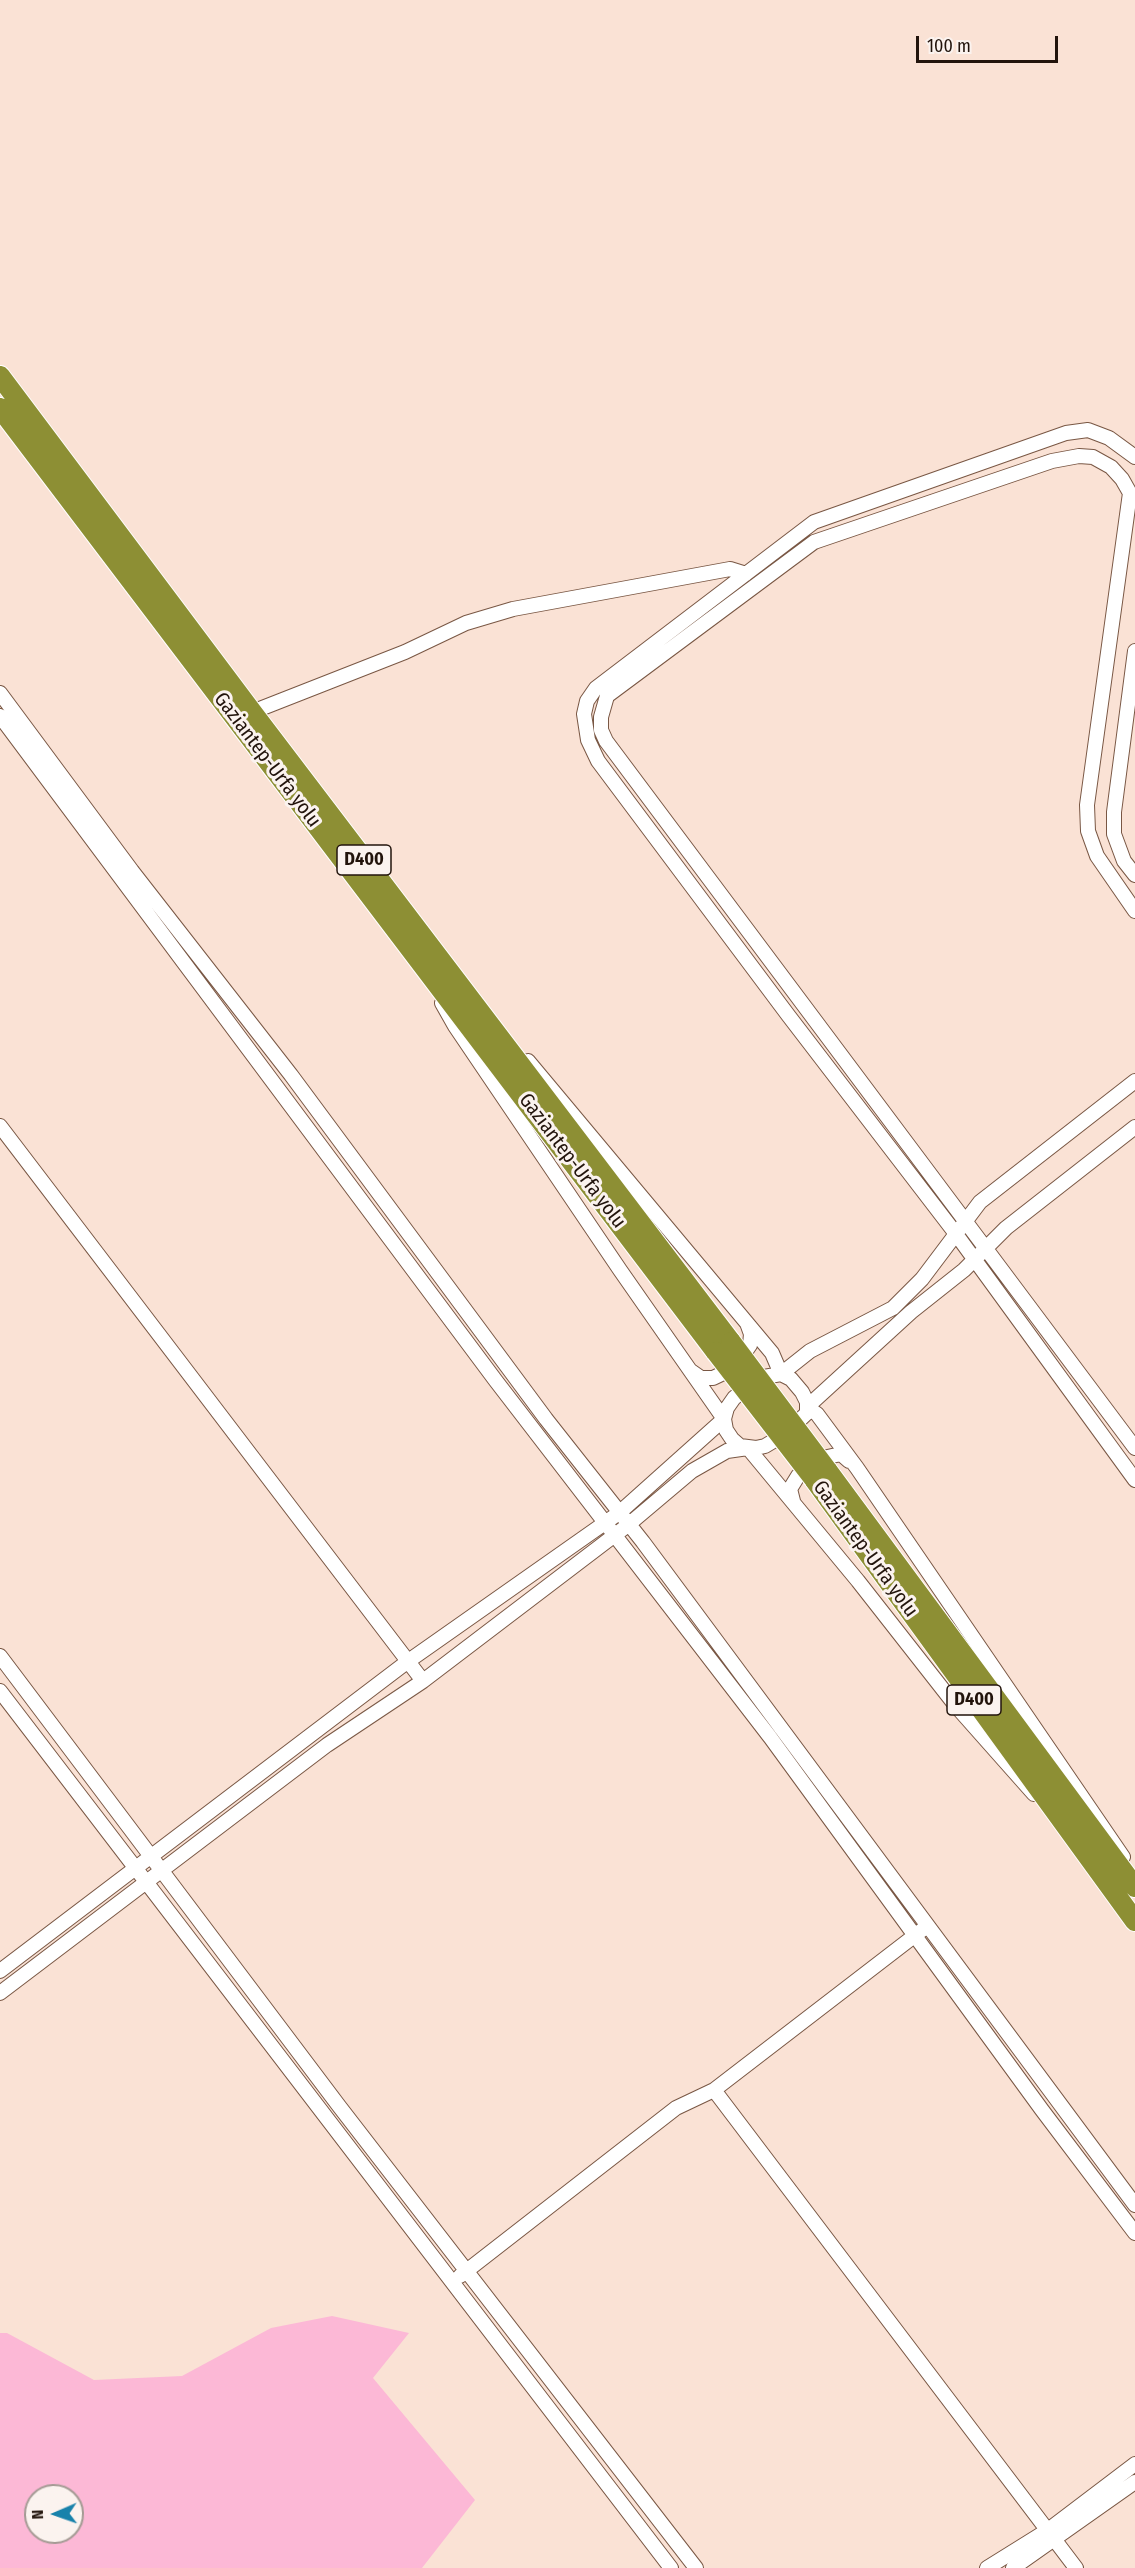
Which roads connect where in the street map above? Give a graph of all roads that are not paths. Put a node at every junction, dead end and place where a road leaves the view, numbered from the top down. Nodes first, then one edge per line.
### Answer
1 (0, 376) edge
2 (0, 408) edge
3 (1135, 458) edge
4 (1130, 483) edge
5 (746, 574) junction
6 (1135, 651) edge
7 (0, 693) edge
8 (252, 712) junction
9 (0, 716) edge
10 (1135, 875) edge
11 (1135, 911) edge
12 (412, 951) junction
13 (484, 1017) junction
14 (1135, 1082) edge
15 (0, 1126) edge
16 (1135, 1127) edge
17 (965, 1221) junction
18 (956, 1234) junction
19 (985, 1249) junction
20 (974, 1261) junction
21 (746, 1321) junction
22 (724, 1347) junction
23 (689, 1370) junction
24 (781, 1374) junction
25 (807, 1407) junction
26 (724, 1419) junction
27 (748, 1448) junction
28 (1135, 1448) edge
29 (858, 1468) junction
30 (820, 1475) junction
31 (1135, 1480) edge
32 (793, 1501) junction
33 (619, 1513) junction
34 (604, 1523) junction
35 (628, 1525) junction
36 (614, 1535) junction
37 (0, 1656) edge
38 (407, 1662) junction
39 (423, 1681) junction
40 (0, 1691) edge
41 (1074, 1837) junction
42 (150, 1856) junction
43 (134, 1867) junction
44 (162, 1871) junction
45 (1135, 1878) edge
46 (148, 1882) junction
47 (1135, 1887) edge
48 (1135, 1921) edge
49 (927, 1926) junction
50 (915, 1934) junction
51 (0, 1971) edge
52 (0, 1993) edge
53 (714, 2090) junction
54 (1135, 2205) edge
55 (1135, 2233) edge
56 (466, 2271) junction
57 (452, 2283) junction
58 (1135, 2464) edge
59 (1135, 2482) edge
60 (1051, 2535) junction
61 (671, 2568) edge
62 (696, 2568) edge
63 (987, 2568) edge
64 (1013, 2568) edge
65 (1076, 2568) edge

1 - 8 highway, Gaziantep-Urfa yolu / D400
2 - 12 highway, Gaziantep-Urfa yolu / D400
3 - 5 street
4 - 11 street
4 - 17 street
5 - 8 street
5 - 18 street
6 - 10 street
7 - 33 street
8 - 13 highway, Gaziantep-Urfa yolu / D400
9 - 34 street
12 - 22 highway, Gaziantep-Urfa yolu / D400
12 - 23 street
13 - 21 street
13 - 22 highway, Gaziantep-Urfa yolu / D400
14 - 17 street
15 - 38 street
16 - 19 street
17 - 18 street
17 - 19 street
18 - 20 street
18 - 24 street
19 - 20 street
19 - 28 street
20 - 25 street
20 - 31 street
21 - 23 street
21 - 24 street
22 - 30 highway, Gaziantep-Urfa yolu / D400, bridge
23 - 26 street
24 - 25 street
24 - 26 street
25 - 27 street
25 - 29 street
26 - 27 street
26 - 33 street
27 - 32 street
27 - 35 street
29 - 32 street
29 - 45 street
30 - 41 highway, Gaziantep-Urfa yolu / D400
30 - 47 highway, Gaziantep-Urfa yolu / D400
32 - 41 street
33 - 34 street
33 - 35 street
34 - 36 street
34 - 38 street
35 - 36 street
35 - 49 street
36 - 39 street
36 - 50 street
37 - 42 street
38 - 39 street
38 - 42 street
39 - 44 street
40 - 43 street
41 - 48 highway, Gaziantep-Urfa yolu / D400
42 - 43 street
42 - 44 street
43 - 46 street
43 - 51 street
44 - 46 street
44 - 56 street
46 - 52 street
46 - 57 street
49 - 50 street
49 - 54 street
50 - 53 street
50 - 55 street
53 - 56 street
53 - 60 street
56 - 57 street
56 - 62 street
57 - 61 street
58 - 60 street
59 - 60 street
60 - 63 street
60 - 64 street
60 - 65 street

